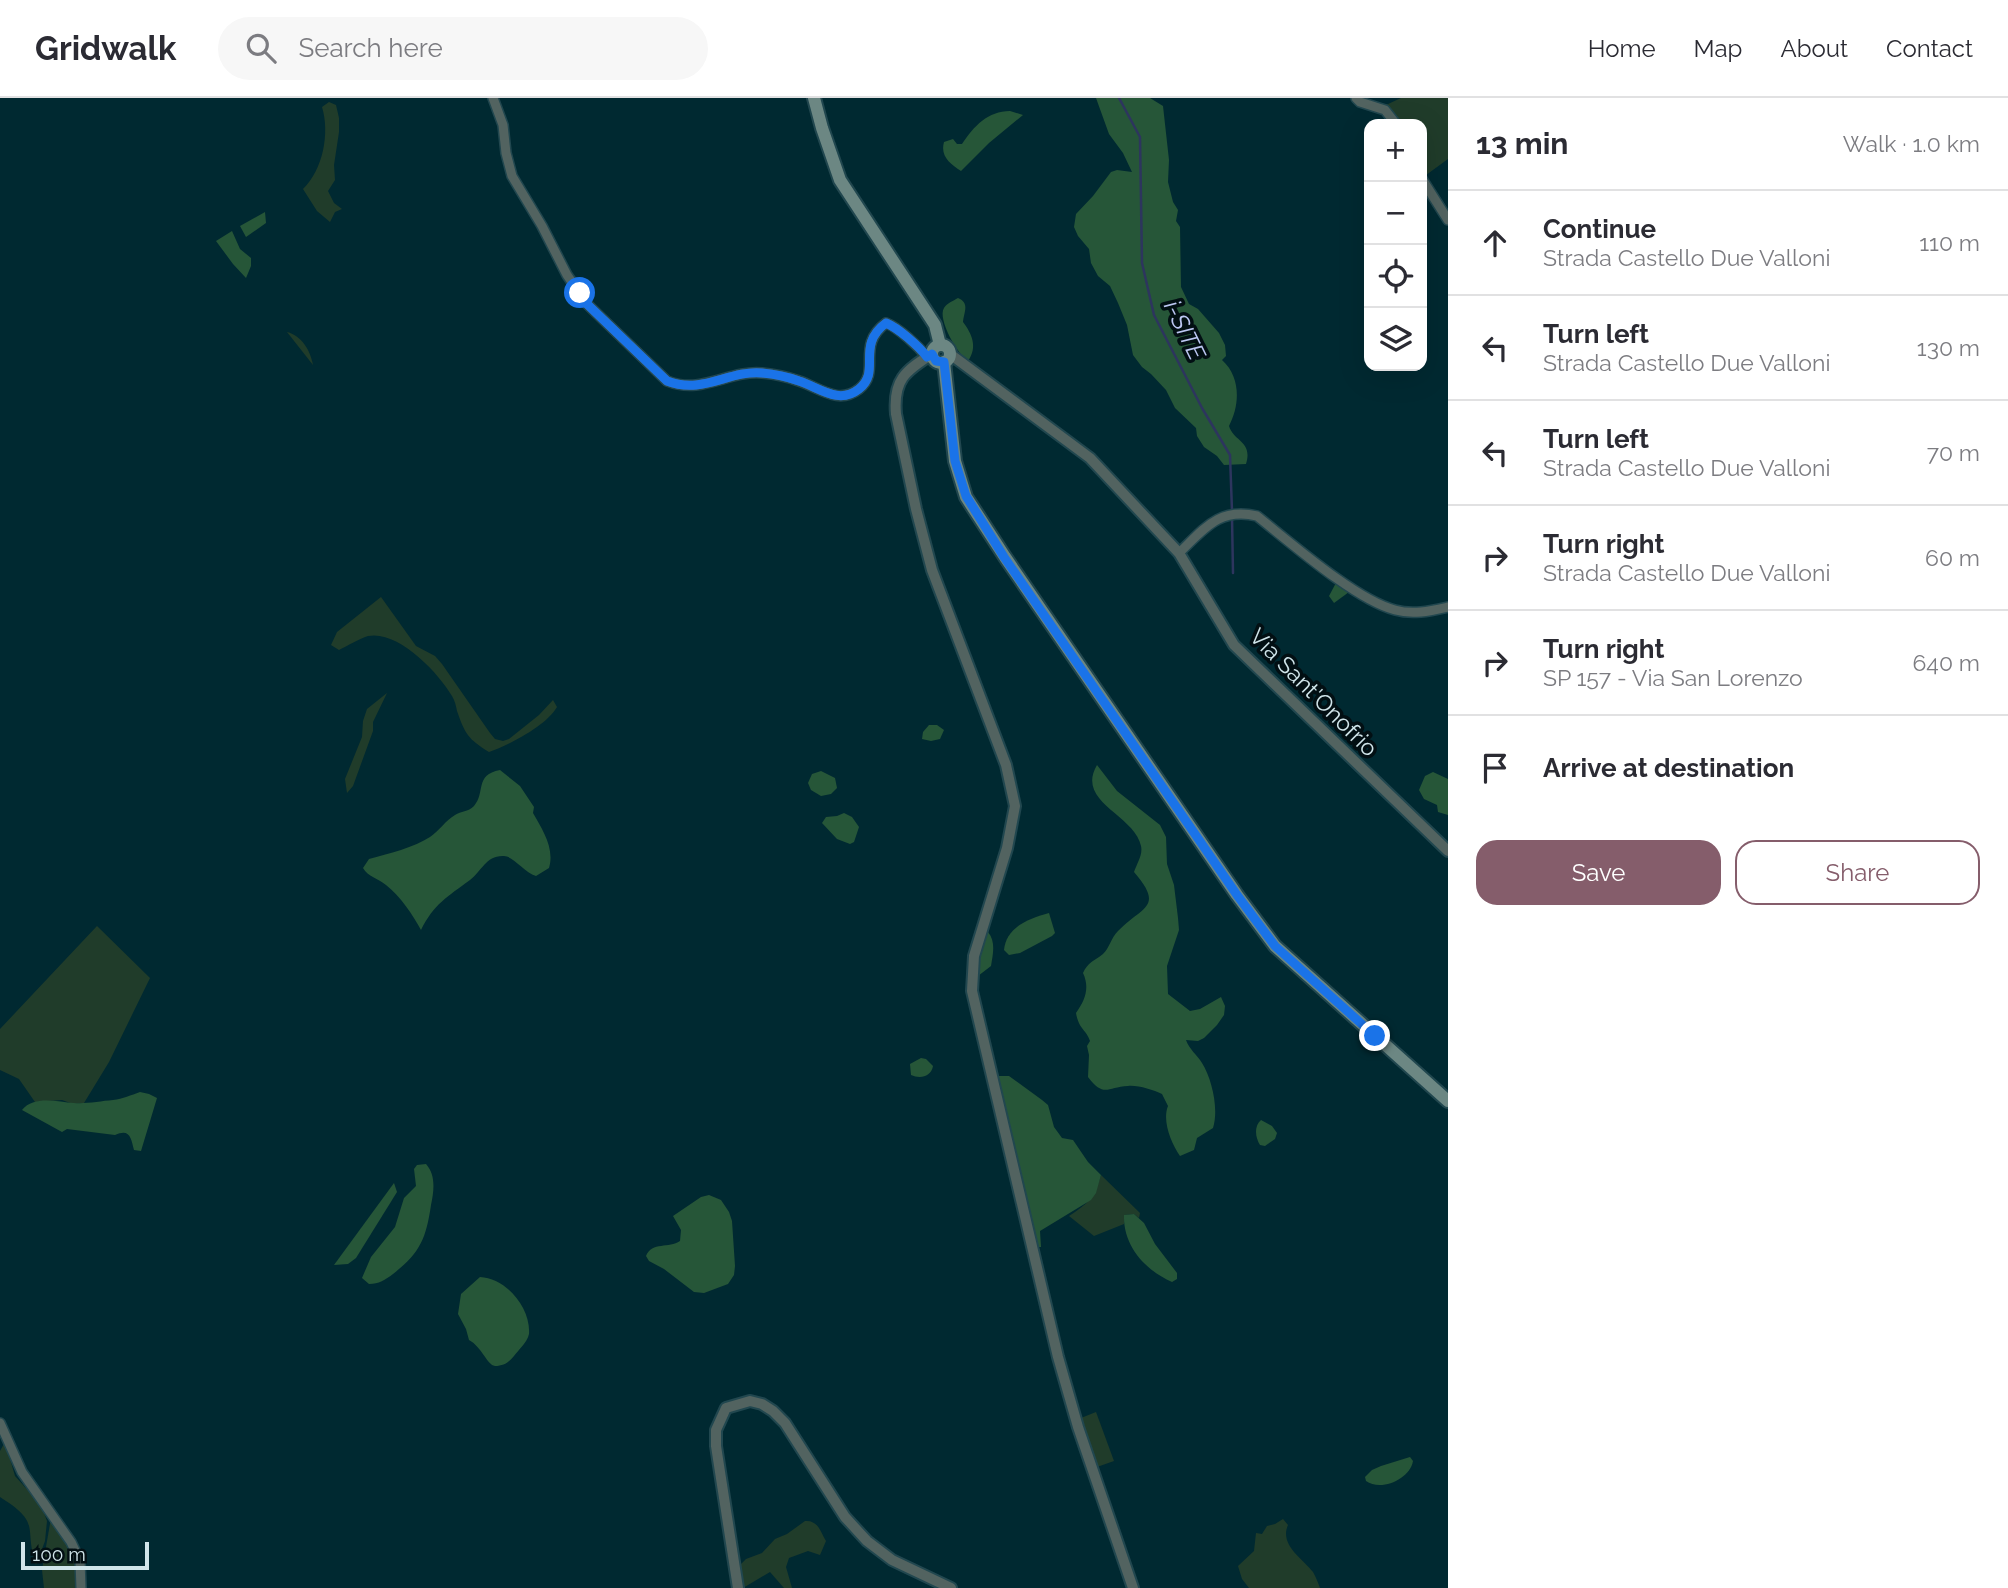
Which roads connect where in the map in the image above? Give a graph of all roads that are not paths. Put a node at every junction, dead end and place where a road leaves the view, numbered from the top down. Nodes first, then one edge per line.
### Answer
1 (493, 98) edge
2 (814, 98) edge
3 (1356, 98) edge
4 (1392, 119) edge
5 (1424, 182) edge
6 (1448, 220) edge
7 (939, 354) junction
8 (1179, 553) junction
9 (1448, 607) edge
10 (1448, 851) edge
11 (1448, 1101) edge
12 (0, 1423) edge
13 (81, 1588) edge
14 (738, 1588) edge
15 (951, 1588) edge
16 (1133, 1588) edge

1 - 7 street
2 - 7 main road
3 - 4 street
5 - 6 street
7 - 8 street, Via Sant'Onofrio
7 - 11 main road
7 - 16 street
8 - 9 street
8 - 10 street, Via Sant'Onofrio
12 - 13 street
14 - 15 street

